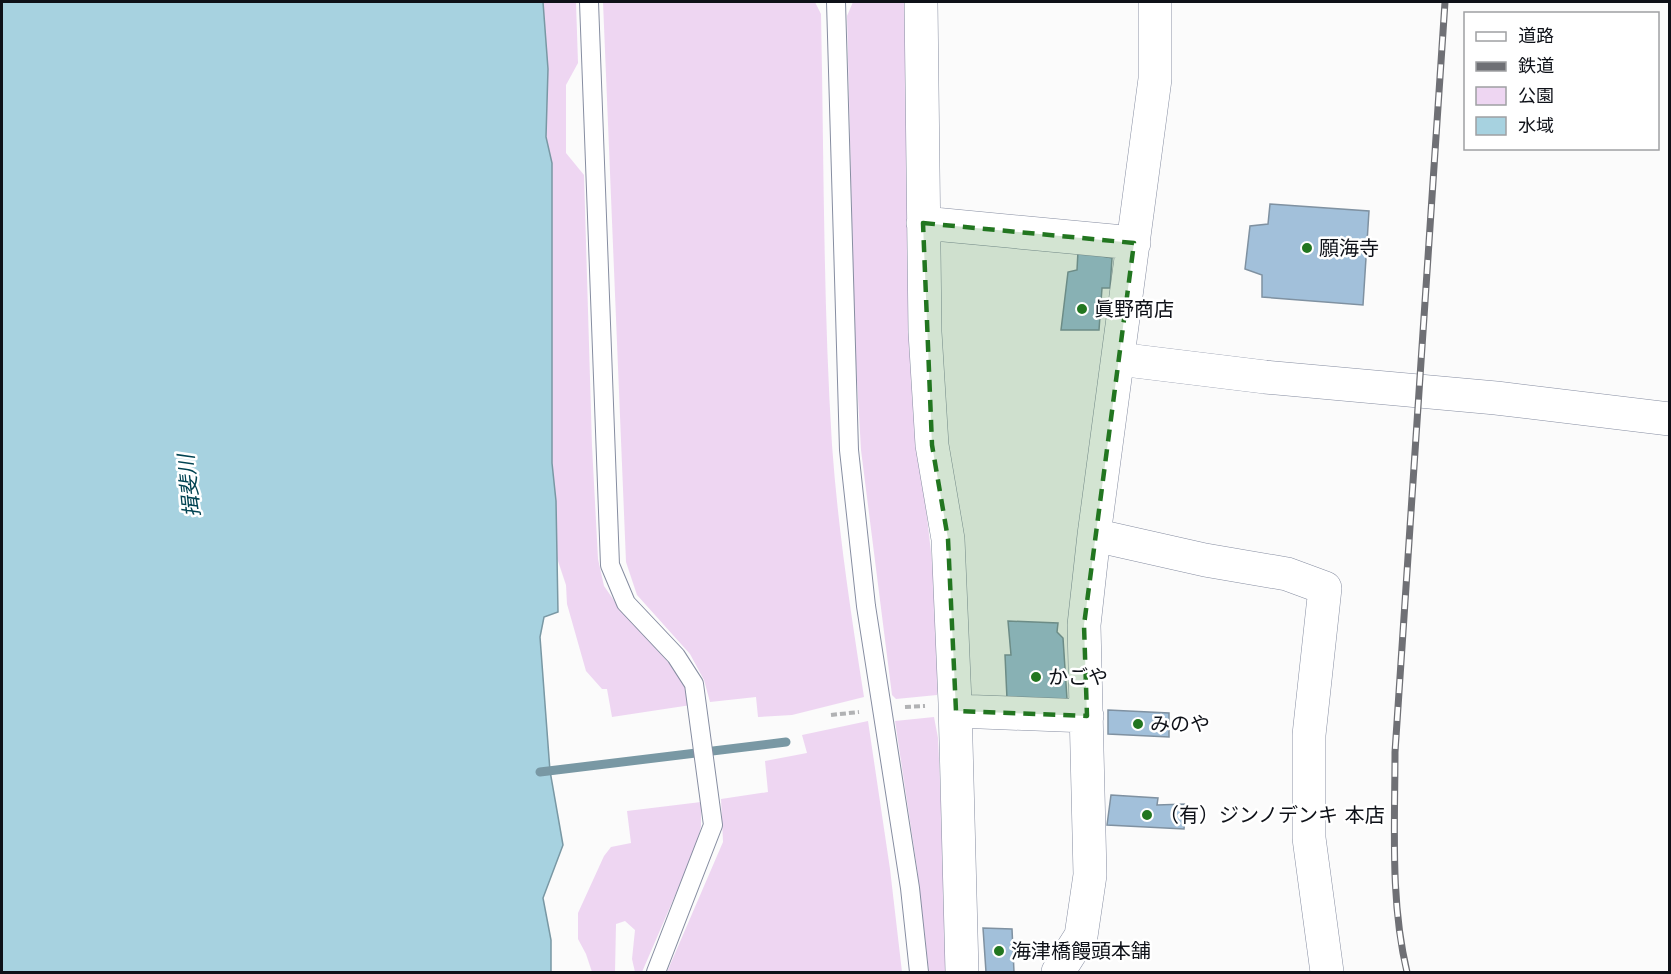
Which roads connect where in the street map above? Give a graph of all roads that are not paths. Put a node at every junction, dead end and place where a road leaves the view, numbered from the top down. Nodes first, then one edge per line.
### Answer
1 (589, 2) edge
2 (836, 2) edge
3 (921, 2) edge
4 (1155, 2) edge
5 (923, 223) junction
6 (1134, 243) junction
7 (1118, 359) junction
8 (1670, 419) edge
9 (1094, 535) junction
10 (956, 711) junction
11 (1087, 716) junction
12 (656, 972) edge
13 (919, 972) edge
14 (962, 972) edge
15 (1058, 972) edge
16 (1327, 972) edge

1 - 12 lane
2 - 13 lane
3 - 5 street
4 - 6 street
5 - 6 street
5 - 10 street
6 - 7 street
7 - 8 street
7 - 9 street
9 - 11 street
9 - 16 street
10 - 11 street
10 - 14 street
11 - 15 street

